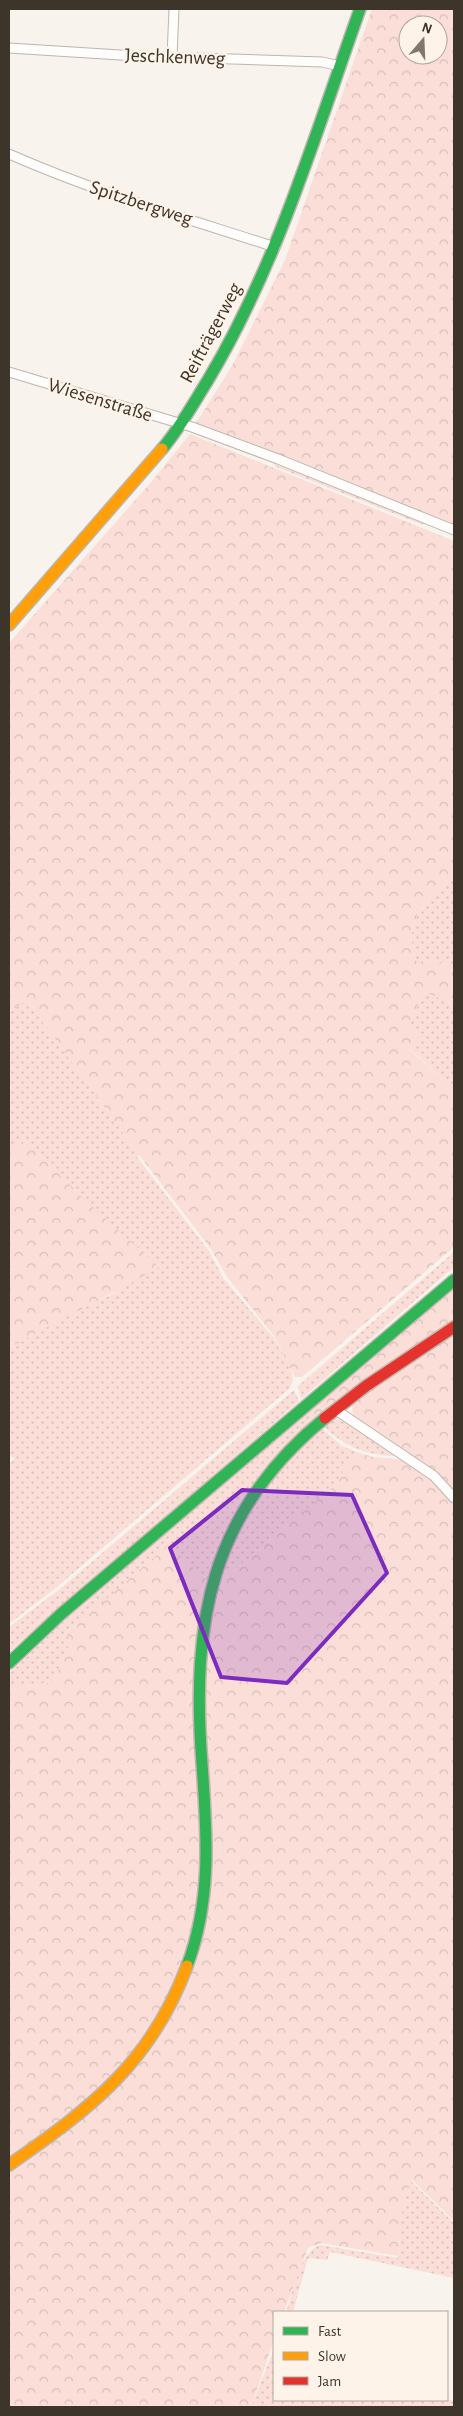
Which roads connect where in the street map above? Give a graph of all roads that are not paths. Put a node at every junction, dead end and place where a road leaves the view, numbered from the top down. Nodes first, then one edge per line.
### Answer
1 (174, 9) edge
2 (360, 9) edge
3 (9, 48) edge
4 (172, 57) junction
5 (340, 66) junction
6 (9, 154) edge
7 (275, 247) junction
8 (9, 372) edge
9 (187, 426) junction
10 (454, 530) edge
11 (9, 625) edge
12 (454, 1280) edge
13 (454, 1327) edge
14 (336, 1410) junction
15 (454, 1498) edge
16 (9, 1663) edge
17 (9, 2165) edge

1 - 4 street
2 - 5 main road, Reifträgerweg
3 - 4 street, Jeschkenweg
4 - 5 street, Jeschkenweg
5 - 7 main road, Reifträgerweg
6 - 7 street, Spitzbergweg
7 - 9 main road, Reifträgerweg
8 - 9 street, Wiesenstraße
9 - 10 street, Wiesenstraße
9 - 11 main road, Reifträgerweg
12 - 16 main road
13 - 14 main road
14 - 15 street
14 - 17 main road

